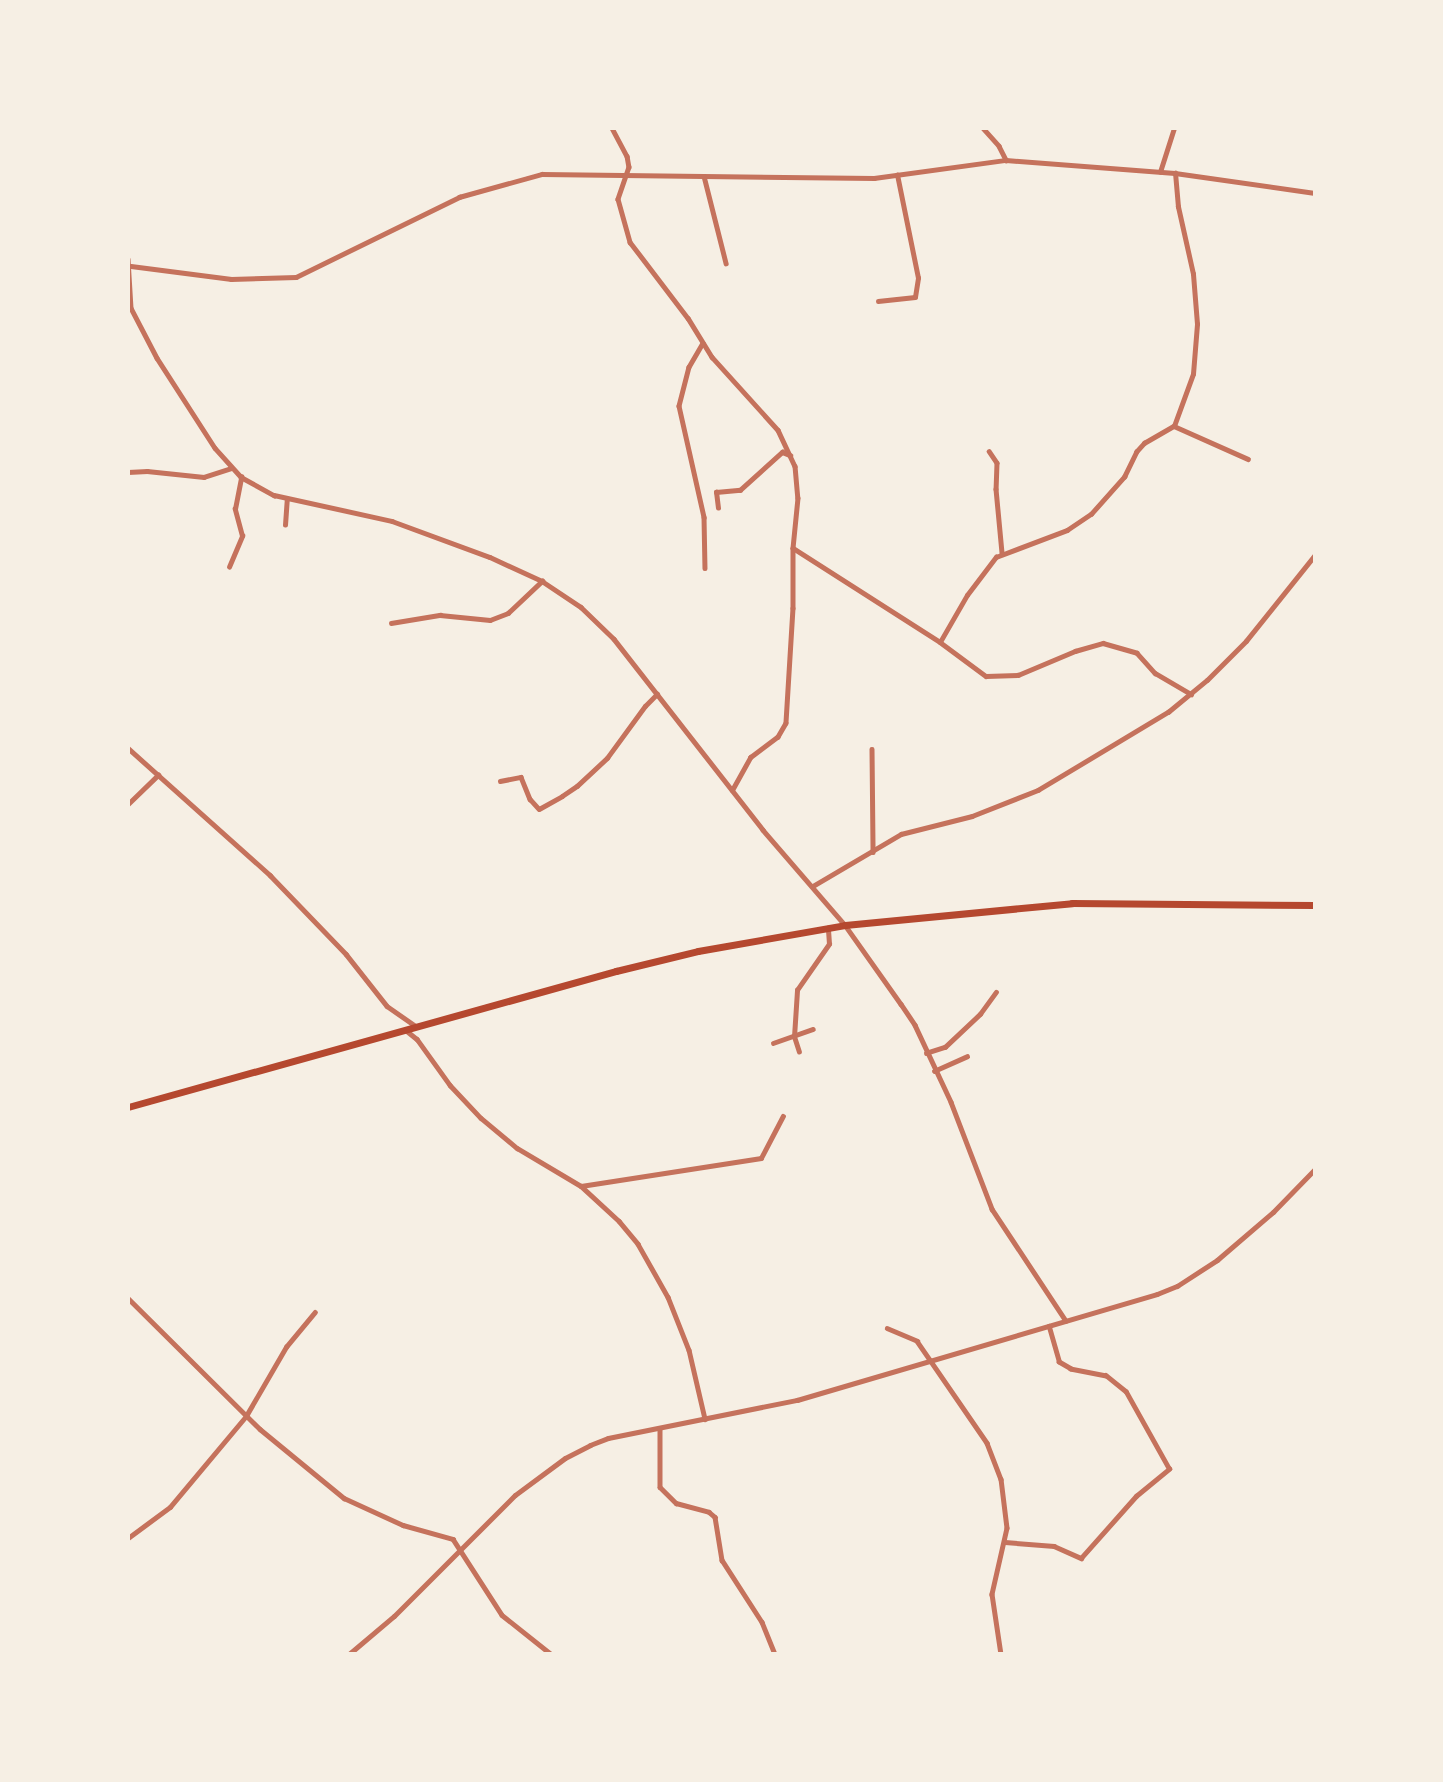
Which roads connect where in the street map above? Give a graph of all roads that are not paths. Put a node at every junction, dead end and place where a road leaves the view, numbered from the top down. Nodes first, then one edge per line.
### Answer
1 (612, 128) edge
2 (983, 128) edge
3 (1174, 128) edge
4 (1006, 160) junction
5 (1160, 172) junction
6 (1175, 173) junction
7 (897, 175) junction
8 (626, 176) junction
9 (704, 176) junction
10 (1315, 193) edge
11 (128, 259) edge
12 (726, 263) dead end
13 (129, 266) edge
14 (878, 301) dead end
15 (703, 343) junction
16 (1174, 426) junction
17 (989, 451) dead end
18 (791, 455) junction
19 (1248, 459) dead end
20 (231, 468) junction
21 (128, 472) edge
22 (241, 477) junction
23 (287, 499) junction
24 (718, 509) dead end
25 (285, 525) dead end
26 (793, 548) junction
27 (1002, 553) junction
28 (1315, 555) edge
29 (229, 567) dead end
30 (705, 568) dead end
31 (542, 581) junction
32 (391, 622) dead end
33 (940, 642) junction
34 (657, 694) junction
35 (1191, 694) junction
36 (128, 748) edge
37 (872, 748) dead end
38 (158, 775) junction
39 (500, 782) dead end
40 (733, 790) junction
41 (128, 804) edge
42 (873, 852) junction
43 (813, 886) junction
44 (1315, 905) edge
45 (845, 925) junction
46 (828, 928) junction
47 (996, 992) dead end
48 (418, 1028) junction
49 (813, 1029) dead end
50 (407, 1031) junction
51 (794, 1037) junction
52 (773, 1043) dead end
53 (799, 1052) dead end
54 (926, 1053) junction
55 (967, 1056) dead end
56 (934, 1071) junction
57 (128, 1107) edge
58 (783, 1116) dead end
59 (1315, 1169) edge
60 (581, 1186) junction
61 (128, 1298) edge
62 (315, 1312) dead end
63 (1066, 1321) junction
64 (1049, 1326) junction
65 (887, 1328) dead end
66 (928, 1361) junction
67 (246, 1416) junction
68 (705, 1419) junction
69 (660, 1429) junction
70 (128, 1538) edge
71 (1005, 1542) junction
72 (459, 1549) junction
73 (349, 1654) edge
74 (551, 1654) edge
75 (775, 1654) edge
76 (1001, 1654) edge

1 - 8 street
2 - 4 street
3 - 5 street
4 - 5 street
4 - 7 street
5 - 6 street
6 - 10 street
6 - 16 street
7 - 9 street
7 - 14 street
8 - 9 street
8 - 13 street
8 - 15 street
9 - 12 street
11 - 13 street
13 - 20 street
15 - 18 street
15 - 30 street
16 - 19 street
16 - 27 street
17 - 27 street
18 - 24 street
18 - 26 street
20 - 21 street
20 - 22 street
22 - 23 street
22 - 29 street
23 - 25 street
23 - 31 street
26 - 33 street
26 - 40 street
27 - 33 street
28 - 35 street
31 - 32 street
31 - 34 street
33 - 35 street
34 - 39 street
34 - 40 street
35 - 42 street
36 - 38 street
37 - 42 street
38 - 41 street
38 - 48 street
40 - 43 street
42 - 43 street
43 - 45 street
44 - 45 main road
45 - 46 main road
45 - 54 street
46 - 48 main road
46 - 51 street
47 - 54 street
48 - 50 main road
49 - 51 street
50 - 57 main road
50 - 60 street
51 - 52 street
51 - 53 street
54 - 56 street
55 - 56 street
56 - 63 street
58 - 60 street
59 - 63 street
60 - 68 street
61 - 67 street
62 - 67 street
63 - 64 street
64 - 66 street
64 - 71 street
65 - 66 street
66 - 68 street
66 - 71 street
67 - 70 street
67 - 72 street
68 - 69 street
69 - 72 street
69 - 75 street
71 - 76 street
72 - 73 street
72 - 74 street

